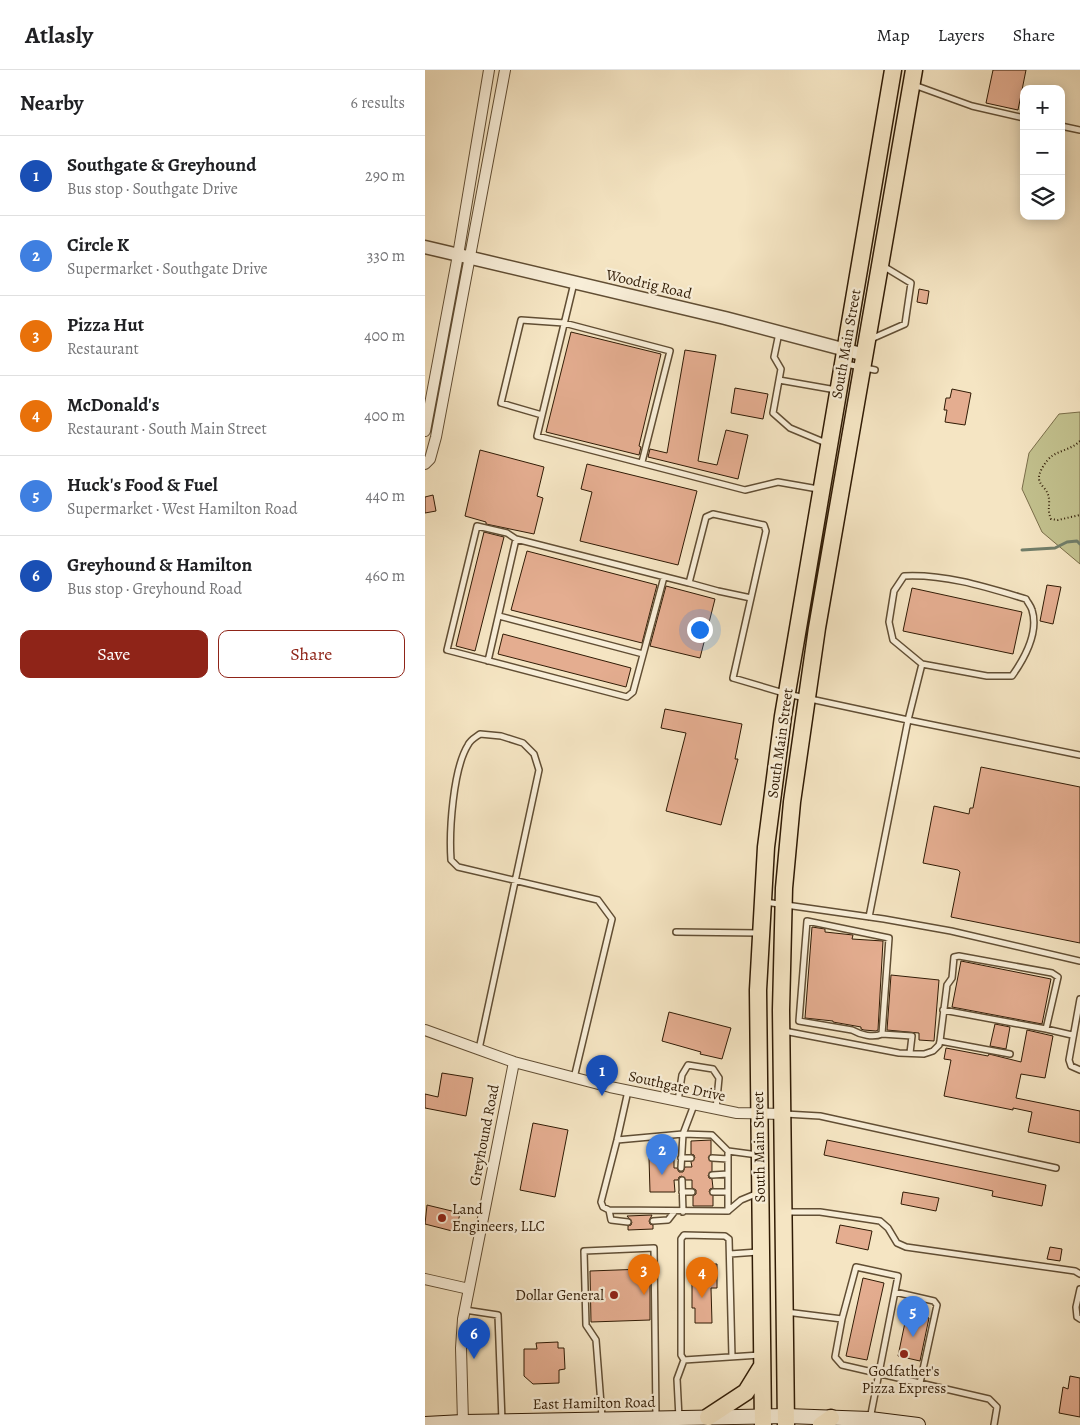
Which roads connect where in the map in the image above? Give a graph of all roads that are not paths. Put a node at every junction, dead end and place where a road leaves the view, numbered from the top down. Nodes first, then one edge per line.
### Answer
1 (489, 70) edge
2 (505, 70) edge
3 (893, 70) edge
4 (913, 77) edge
5 (1020, 117) edge
6 (1065, 127) edge
7 (1080, 130) edge
8 (479, 131) junction
9 (493, 134) junction
10 (425, 247) edge
11 (464, 257) junction
12 (881, 265) junction
13 (574, 282) junction
14 (564, 323) junction
15 (779, 333) junction
16 (845, 357) junction
17 (868, 358) junction
18 (779, 380) junction
19 (839, 390) junction
20 (542, 415) junction
21 (425, 431) edge
22 (829, 445) junction
23 (642, 462) junction
24 (425, 464) edge
25 (821, 489) junction
26 (516, 539) junction
27 (664, 577) junction
28 (689, 583) junction
29 (751, 598) junction
30 (499, 616) junction
31 (643, 654) junction
32 (488, 661) junction
33 (922, 664) junction
34 (787, 694) junction
35 (807, 698) junction
36 (908, 720) junction
37 (1080, 755) edge
38 (516, 880) junction
39 (762, 901) junction
40 (784, 904) junction
41 (869, 917) junction
42 (676, 932) dead end
43 (760, 933) junction
44 (1080, 961) edge
45 (1080, 999) edge
46 (943, 1010) junction
47 (1046, 1029) junction
48 (425, 1030) edge
49 (781, 1030) junction
50 (882, 1034) junction
51 (1072, 1035) junction
52 (940, 1041) junction
53 (479, 1049) junction
54 (910, 1053) junction
55 (1009, 1054) dead end
56 (514, 1062) junction
57 (1080, 1070) edge
58 (574, 1078) junction
59 (627, 1091) junction
60 (677, 1102) junction
61 (694, 1105) junction
62 (716, 1109) junction
63 (759, 1114) junction
64 (782, 1114) junction
65 (683, 1134) junction
66 (617, 1140) junction
67 (727, 1151) junction
68 (759, 1155) junction
69 (681, 1158) junction
70 (691, 1158) dead end
71 (712, 1158) dead end
72 (728, 1159) junction
73 (681, 1168) dead end
74 (1056, 1168) dead end
75 (712, 1174) dead end
76 (728, 1174) junction
77 (681, 1180) dead end
78 (682, 1192) junction
79 (692, 1192) dead end
80 (713, 1192) dead end
81 (728, 1192) junction
82 (760, 1192) junction
83 (609, 1210) junction
84 (728, 1211) junction
85 (675, 1212) junction
86 (683, 1212) junction
87 (783, 1212) junction
88 (653, 1221) dead end
89 (628, 1222) dead end
90 (761, 1252) junction
91 (730, 1254) junction
92 (1080, 1274) edge
93 (425, 1280) edge
94 (469, 1289) junction
95 (1080, 1289) edge
96 (895, 1292) junction
97 (465, 1310) junction
98 (785, 1312) junction
99 (842, 1319) junction
100 (1080, 1319) edge
101 (732, 1357) junction
102 (685, 1360) junction
103 (762, 1361) junction
104 (879, 1374) junction
105 (920, 1383) junction
106 (708, 1417) junction
107 (679, 1418) junction
108 (656, 1419) junction
109 (603, 1420) junction
110 (763, 1420) edge
111 (786, 1420) edge
112 (870, 1420) junction
113 (502, 1421) junction
114 (826, 1421) edge
115 (463, 1422) junction
116 (425, 1424) edge
117 (918, 1425) edge
118 (994, 1425) edge

1 - 8 street
2 - 9 street
3 - 16 highway, South Main Street
4 - 5 lane
4 - 12 highway, South Main Street
6 - 7 lane
8 - 9 street
8 - 11 street
9 - 11 street
10 - 11 street, Woodrig Road
11 - 13 street, Woodrig Road
11 - 21 street
11 - 24 street
12 - 17 highway, South Main Street
12 - 17 lane
13 - 14 lane
13 - 15 street, Woodrig Road
14 - 20 lane
14 - 20 lane
14 - 23 lane
15 - 16 street, Woodrig Road
15 - 18 lane
16 - 17 street, Woodrig Road
16 - 19 highway, South Main Street
17 - 35 highway, South Main Street
18 - 19 lane
18 - 22 lane
19 - 22 highway, South Main Street
20 - 23 lane
22 - 25 highway, South Main Street
23 - 25 lane
25 - 34 highway, South Main Street
26 - 27 lane
26 - 30 lane
26 - 32 lane
27 - 28 lane
27 - 31 lane
28 - 29 lane
28 - 29 lane
29 - 34 lane
30 - 31 lane
30 - 32 lane
31 - 32 lane
33 - 33 lane
33 - 36 lane
34 - 35 lane
34 - 39 highway, South Main Street
35 - 36 lane
35 - 40 highway, South Main Street
36 - 37 lane
36 - 41 lane
38 - 38 lane
38 - 53 lane
38 - 58 lane
39 - 40 lane
39 - 43 highway, South Main Street
40 - 41 lane
40 - 49 highway, South Main Street
41 - 44 lane
42 - 43 lane
43 - 63 highway, South Main Street
45 - 51 lane
46 - 47 lane
46 - 47 lane
46 - 52 lane
47 - 51 lane
48 - 53 street, Southgate Drive
49 - 54 lane
49 - 64 highway, South Main Street
50 - 50 lane
50 - 54 lane
51 - 57 lane
52 - 54 lane
52 - 55 lane
53 - 56 street, Southgate Drive
56 - 58 street, Southgate Drive
56 - 94 street, Greyhound Road
58 - 59 street, Southgate Drive
59 - 60 street, Southgate Drive
59 - 66 lane
60 - 61 street, Southgate Drive
60 - 62 lane
61 - 62 street, Southgate Drive
61 - 65 lane
62 - 63 street, Southgate Drive
63 - 64 street, Southgate Drive
63 - 68 highway, South Main Street
64 - 74 lane
64 - 87 highway, South Main Street
65 - 66 lane
65 - 67 lane
65 - 69 lane
66 - 83 lane
67 - 68 lane
67 - 72 lane
68 - 82 highway, South Main Street
69 - 70 lane
69 - 73 lane
71 - 72 lane
72 - 76 lane
75 - 76 lane
76 - 81 lane
77 - 78 lane
78 - 79 lane
78 - 86 lane
80 - 81 lane
81 - 84 lane
82 - 84 lane
82 - 90 highway, South Main Street
83 - 85 lane
83 - 89 lane
84 - 86 lane
85 - 86 lane
85 - 88 lane
87 - 92 lane
87 - 98 highway, South Main Street
90 - 91 lane
90 - 103 highway, South Main Street
91 - 101 lane
91 - 102 lane
93 - 94 street
94 - 97 street, Greyhound Road
95 - 100 lane
96 - 99 lane
96 - 104 lane
96 - 105 lane
97 - 113 lane
97 - 115 street, Greyhound Road
98 - 99 lane
98 - 111 highway, South Main Street
99 - 104 lane
101 - 102 lane
101 - 103 lane
102 - 107 lane
103 - 106 highway
103 - 110 highway, South Main Street
104 - 105 lane
104 - 112 lane
105 - 118 lane
106 - 107 main road, East Hamilton Road
106 - 110 main road, East Hamilton Road
107 - 108 main road, East Hamilton Road
108 - 109 main road, East Hamilton Road
108 - 109 lane
109 - 113 main road, East Hamilton Road
110 - 111 main road, East Hamilton Road
111 - 114 main road, East Hamilton Road
112 - 114 main road, East Hamilton Road
112 - 117 main road, East Hamilton Road
113 - 115 main road, East Hamilton Road
115 - 116 main road, East Hamilton Road

